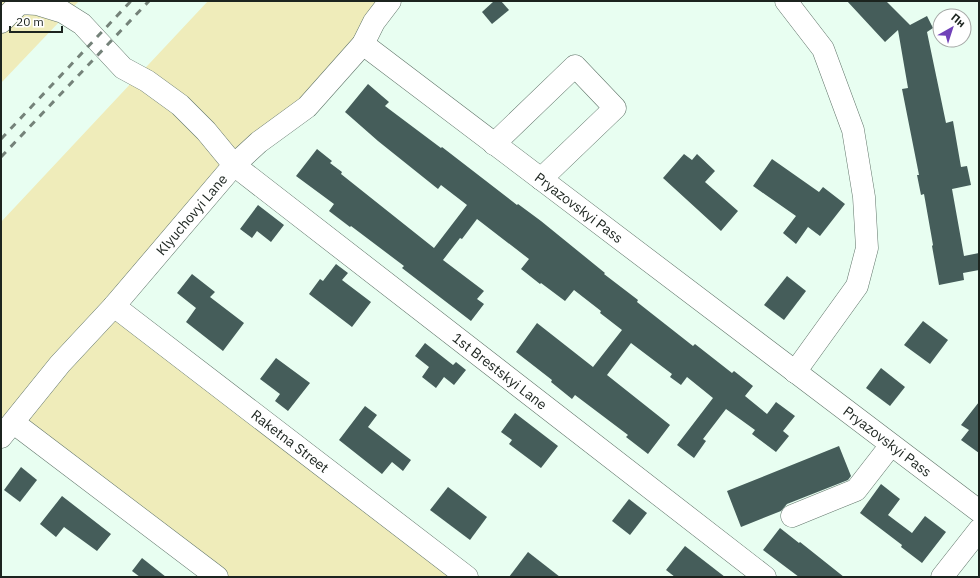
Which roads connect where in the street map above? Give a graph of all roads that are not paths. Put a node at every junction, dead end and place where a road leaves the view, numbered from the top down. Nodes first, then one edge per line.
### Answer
1 (390, 1) edge
2 (786, 1) edge
3 (1, 22) edge
4 (363, 44) junction
5 (494, 144) junction
6 (234, 165) junction
7 (541, 179) junction
8 (114, 306) junction
9 (795, 372) junction
10 (7, 430) edge
11 (891, 445) junction
12 (979, 511) edge
13 (792, 516) dead end
14 (979, 530) edge
15 (216, 577) edge
16 (467, 577) edge
17 (765, 577) edge
18 (942, 577) edge

1 - 4 street, Klyuchovyi Lane
2 - 9 street
3 - 6 street, 1st Brestskyi Lane
4 - 5 street, Pryazovskyi Pass
4 - 6 street, Klyuchovyi Lane
5 - 7 street, Pryazovskyi Pass
5 - 7 street
6 - 8 street, Klyuchovyi Lane
6 - 17 street, 1st Brestskyi Lane
7 - 9 street, Pryazovskyi Pass
8 - 10 street, Klyuchovyi Lane
8 - 16 street, Raketna Street
9 - 11 street, Pryazovskyi Pass
10 - 15 street
11 - 12 street, Pryazovskyi Pass
11 - 13 street
14 - 18 street

